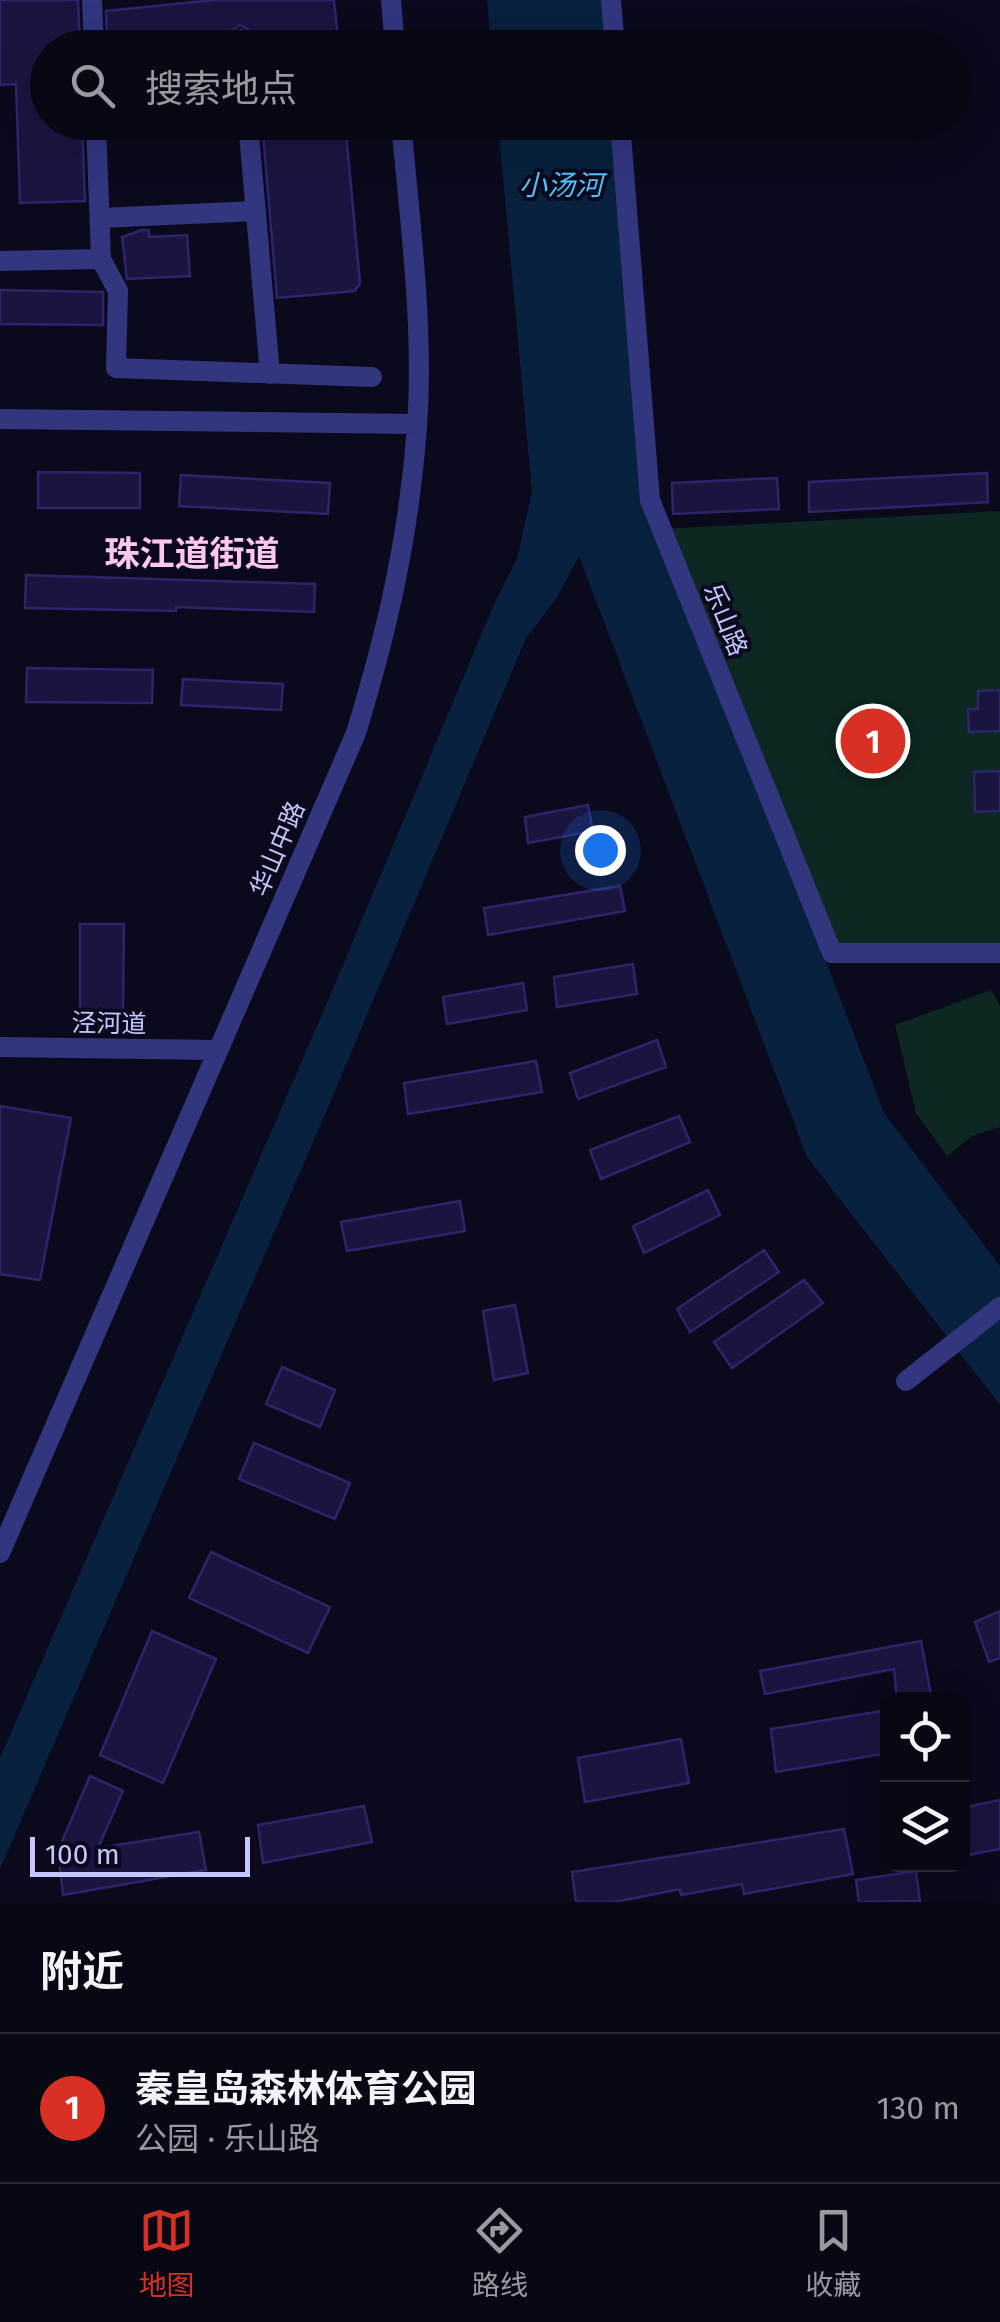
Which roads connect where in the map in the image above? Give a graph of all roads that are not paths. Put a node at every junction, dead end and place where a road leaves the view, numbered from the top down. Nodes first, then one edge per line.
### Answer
1 (92, 0) edge
2 (390, 0) edge
3 (611, 0) edge
4 (93, 30) edge
5 (393, 30) edge
6 (614, 30) edge
7 (97, 140) edge
8 (250, 140) edge
9 (402, 140) edge
10 (621, 140) edge
11 (256, 211) junction
12 (100, 218) junction
13 (101, 258) junction
14 (0, 261) edge
15 (270, 374) junction
16 (372, 377) dead end
17 (0, 419) edge
18 (417, 424) junction
19 (1000, 953) edge
20 (0, 1047) edge
21 (218, 1050) junction
22 (1000, 1307) edge
23 (906, 1382) dead end
24 (0, 1552) edge

1 - 4 street
2 - 5 street
3 - 6 street
7 - 12 street
8 - 11 street
9 - 18 street, 华山中路
10 - 19 street, 乐山路
11 - 12 street
11 - 15 street
12 - 13 street
13 - 14 street
13 - 15 street
15 - 16 street
17 - 18 street
18 - 21 street, 华山中路
20 - 21 street, 泾河道
21 - 24 street, 华山中路
22 - 23 street

